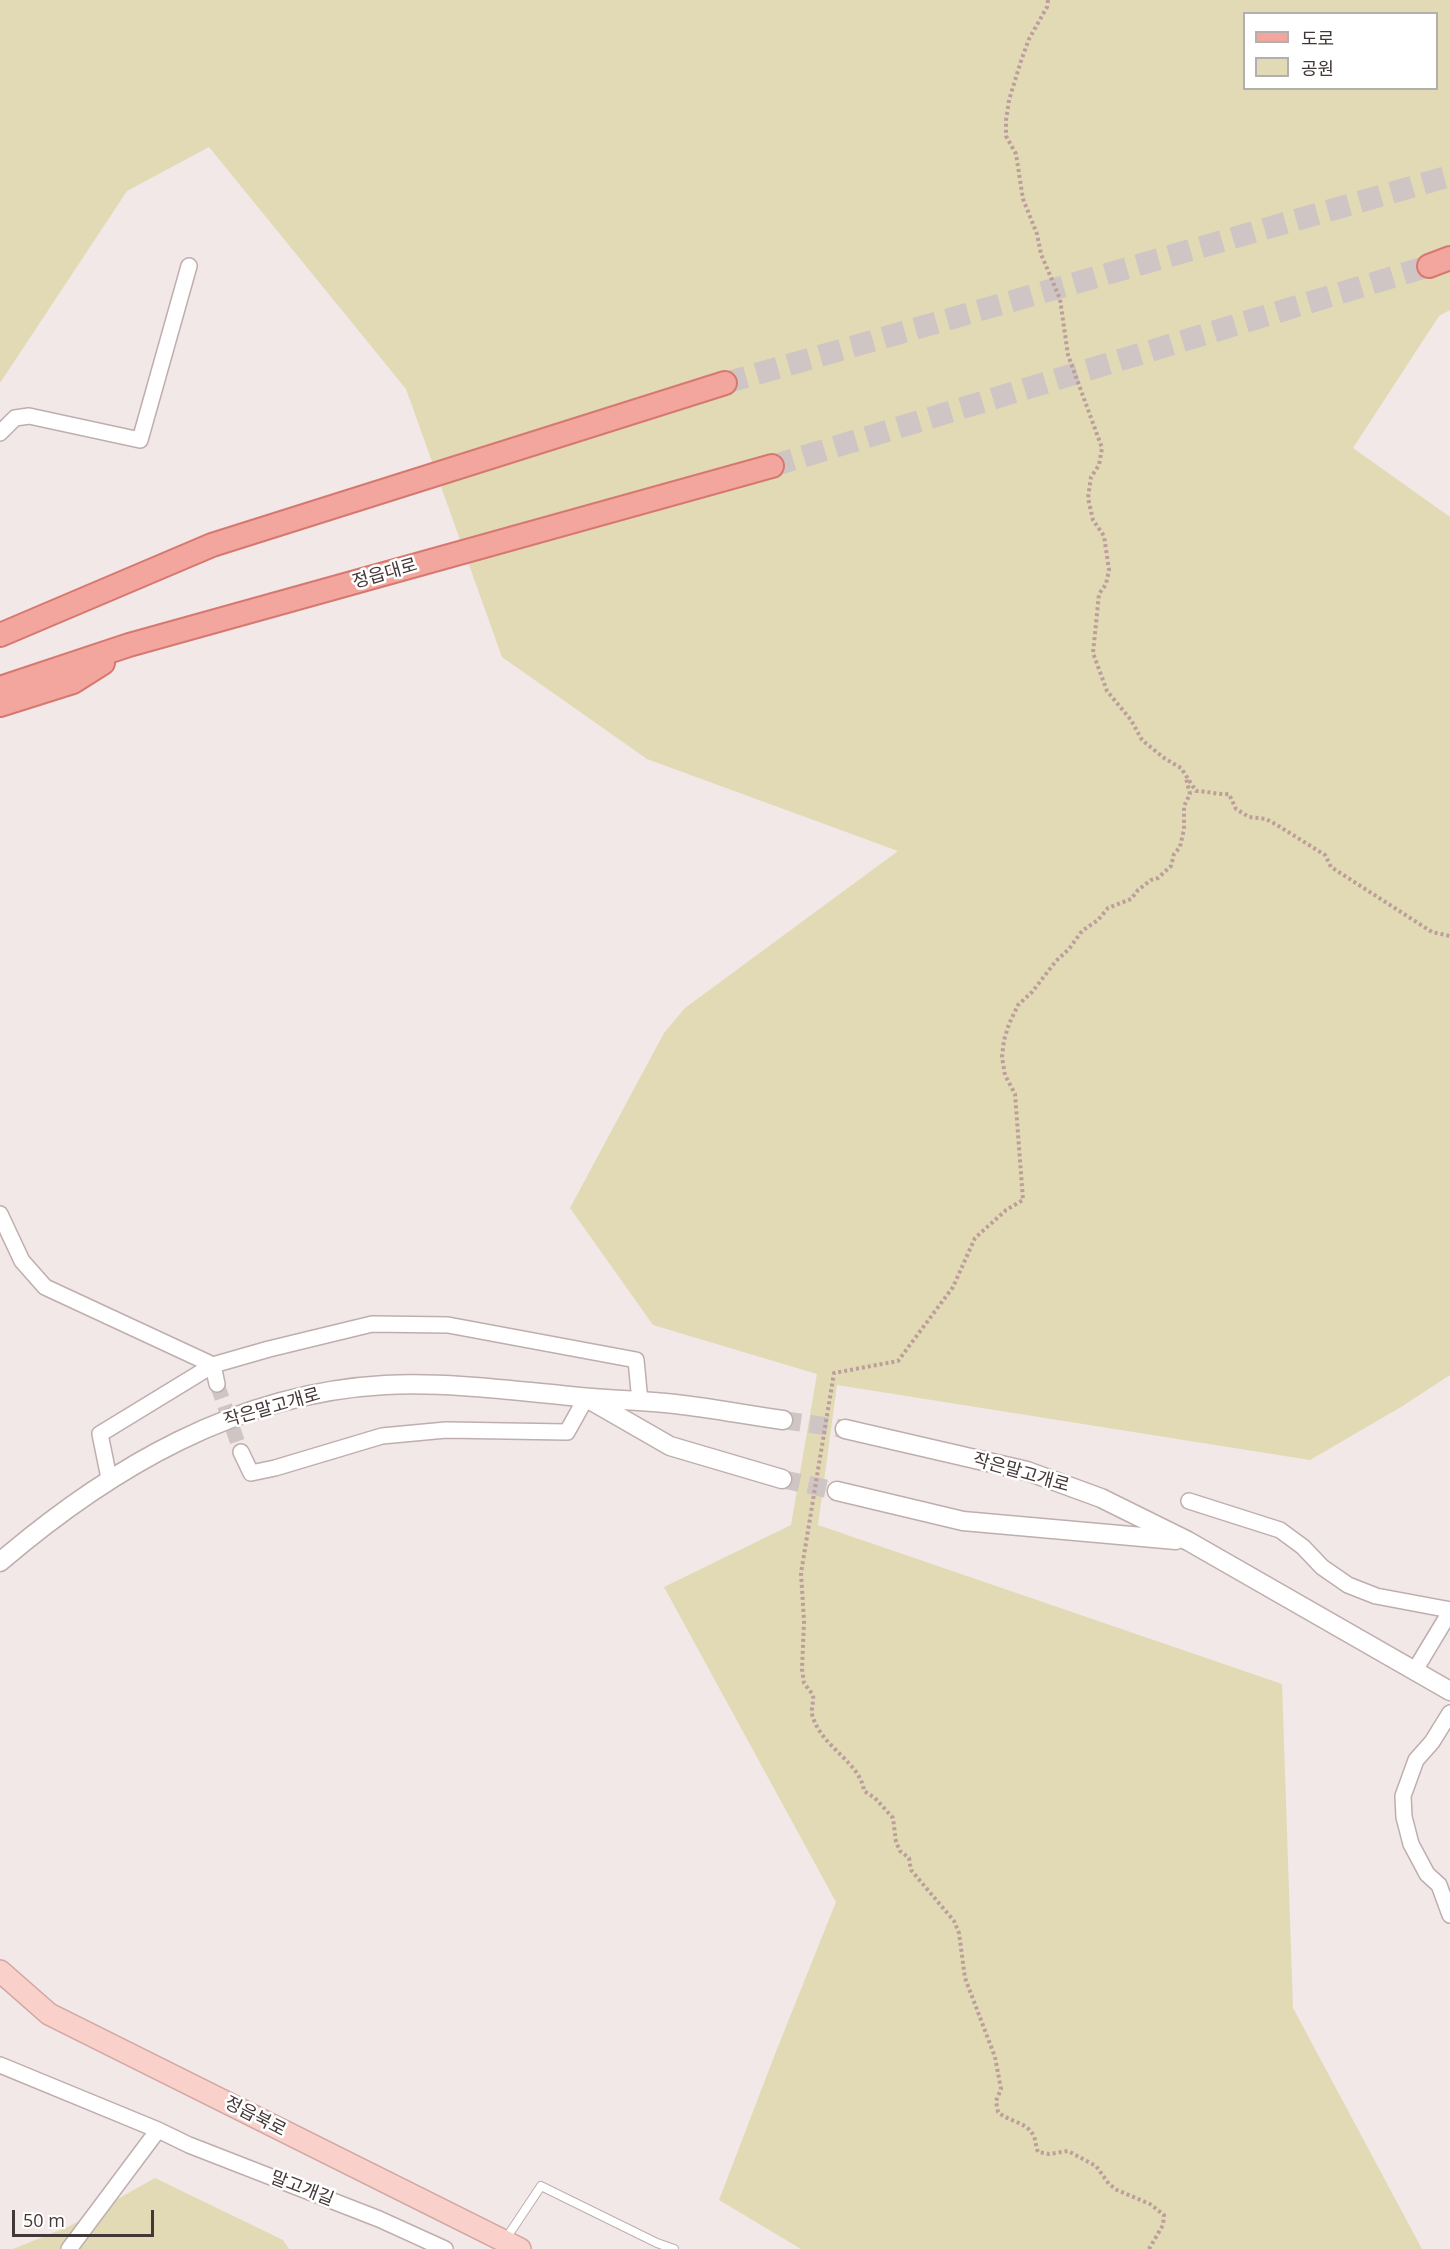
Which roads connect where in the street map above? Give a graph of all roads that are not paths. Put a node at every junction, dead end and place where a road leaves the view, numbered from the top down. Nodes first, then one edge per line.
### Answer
1 (189, 266) dead end
2 (725, 383) tunnel mouth
3 (0, 433) edge
4 (772, 465) tunnel mouth
5 (0, 634) edge
6 (129, 645) junction
7 (0, 688) edge
8 (0, 705) edge
9 (0, 1214) edge
10 (213, 1365) junction
11 (217, 1384) tunnel mouth
12 (586, 1398) junction
13 (640, 1402) junction
14 (783, 1420) tunnel mouth
15 (844, 1430) tunnel mouth
16 (241, 1452) tunnel mouth
17 (109, 1478) junction
18 (782, 1479) tunnel mouth
19 (837, 1491) tunnel mouth
20 (1189, 1501) dead end
21 (1188, 1541) junction
22 (0, 1562) edge
23 (1450, 1611) edge
24 (1415, 1670) junction
25 (1450, 1691) edge
26 (1450, 1713) edge
27 (1450, 1915) edge
28 (0, 1971) edge
29 (0, 2065) edge
30 (158, 2130) junction
31 (512, 2245) edge
32 (69, 2249) edge
33 (445, 2249) edge
34 (674, 2249) edge

1 - 3 street
2 - 5 main road
4 - 6 main road, 정읍대로
6 - 7 main road, 정읍대로
6 - 8 main road
9 - 10 street
10 - 11 street
10 - 13 street
10 - 17 street
12 - 13 street, 작은말고개로
12 - 16 street
12 - 17 street, 작은말고개로
12 - 18 street, 작은말고개로
13 - 14 street, 작은말고개로
15 - 21 street, 작은말고개로
17 - 22 street, 작은말고개로
19 - 21 street, 작은말고개로
20 - 23 street
21 - 24 street, 작은말고개로
23 - 24 street
24 - 25 street, 작은말고개로
26 - 27 street
28 - 31 main road, 정읍북로
29 - 30 street, 말고개길
30 - 32 street
30 - 33 street, 말고개길
31 - 34 lane

